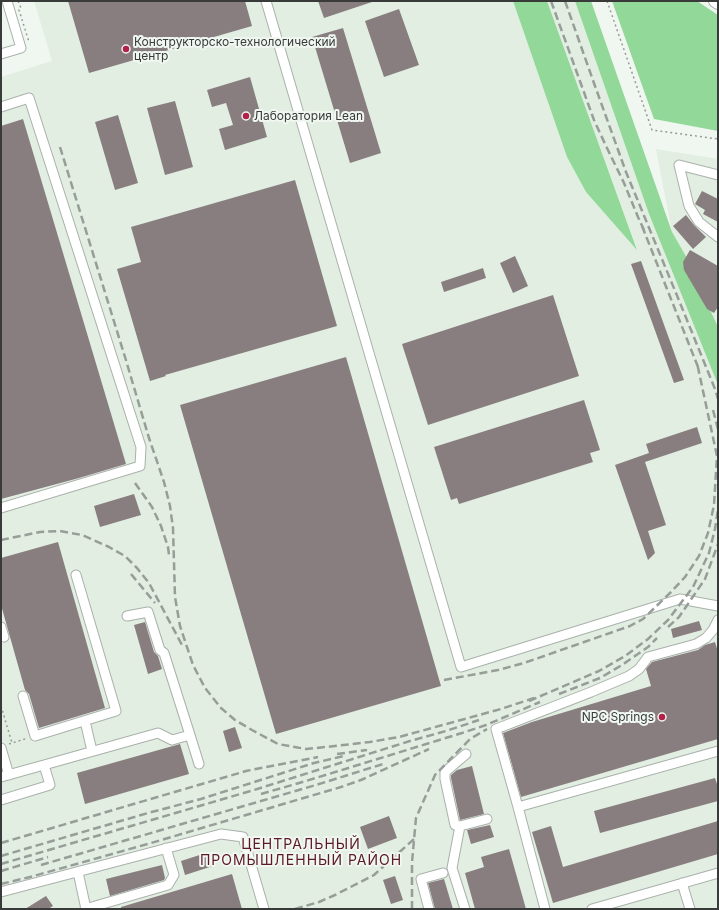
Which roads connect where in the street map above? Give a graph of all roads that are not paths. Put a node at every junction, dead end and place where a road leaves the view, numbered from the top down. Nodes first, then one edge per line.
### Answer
1 (7, 1) edge
2 (266, 1) edge
3 (715, 1) edge
4 (718, 3) edge
5 (1, 54) edge
6 (1, 107) edge
7 (718, 175) edge
8 (718, 237) edge
9 (1, 508) edge
10 (76, 575) dead end
11 (718, 606) edge
12 (128, 616) dead end
13 (718, 620) edge
14 (1, 627) edge
15 (4, 637) dead end
16 (23, 696) dead end
17 (85, 721) junction
18 (190, 735) junction
19 (4, 746) edge
20 (92, 751) junction
21 (718, 751) edge
22 (466, 754) dead end
23 (44, 764) junction
24 (199, 764) dead end
25 (5, 776) edge
26 (1, 800) edge
27 (518, 807) junction
28 (487, 818) dead end
29 (460, 826) junction
30 (166, 848) junction
31 (78, 872) junction
32 (443, 873) dead end
33 (718, 873) edge
34 (682, 883) junction
35 (1, 892) edge
36 (86, 909) edge
37 (264, 909) edge
38 (429, 909) edge
39 (465, 909) edge
40 (545, 909) edge
41 (592, 909) edge
42 (690, 909) edge

1 - 5 lane
2 - 11 lane
3 - 4 main road
6 - 9 lane
7 - 8 lane
10 - 17 lane
12 - 18 lane
13 - 27 lane
14 - 15 lane
16 - 17 lane
17 - 20 lane
18 - 20 lane
18 - 24 lane
19 - 25 lane
20 - 23 lane
21 - 27 lane
22 - 29 lane
23 - 25 lane
23 - 26 lane
27 - 40 lane
28 - 29 lane
29 - 39 lane
30 - 31 lane
30 - 36 lane
30 - 37 lane
31 - 35 lane
31 - 36 lane
32 - 38 lane
33 - 34 lane
34 - 41 lane
34 - 42 lane

